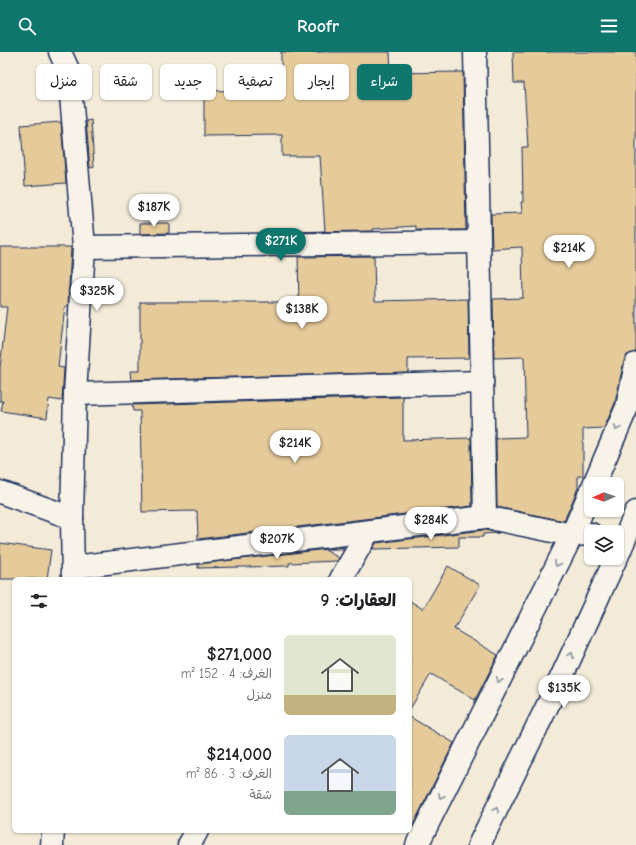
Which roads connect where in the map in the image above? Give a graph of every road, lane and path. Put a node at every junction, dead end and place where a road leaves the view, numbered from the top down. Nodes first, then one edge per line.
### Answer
1 (60, 52) edge
2 (475, 52) edge
3 (479, 242) junction
4 (84, 247) junction
5 (636, 364) edge
6 (482, 382) junction
7 (75, 394) junction
8 (597, 477) edge
9 (0, 492) edge
10 (636, 512) edge
11 (485, 517) junction
12 (585, 517) edge
13 (72, 518) junction
14 (627, 530) edge
15 (368, 532) junction
16 (581, 534) edge
17 (613, 565) edge
18 (74, 573) edge
19 (342, 577) edge
20 (53, 833) edge
21 (196, 833) edge
22 (52, 845) edge
23 (189, 845) edge
24 (417, 845) edge
25 (479, 845) edge

1 - 4 street
2 - 3 street
3 - 4 street
3 - 6 street
4 - 7 street
5 -> 8 street
6 - 7 street
6 - 11 street
7 - 13 street
9 - 13 street
10 - 14 street
11 - 15 street
11 - 16 street
12 - 16 street
13 - 18 street
15 - 18 street
15 - 19 street
16 -> 24 street
25 -> 17 street
20 - 22 street
21 - 23 street

